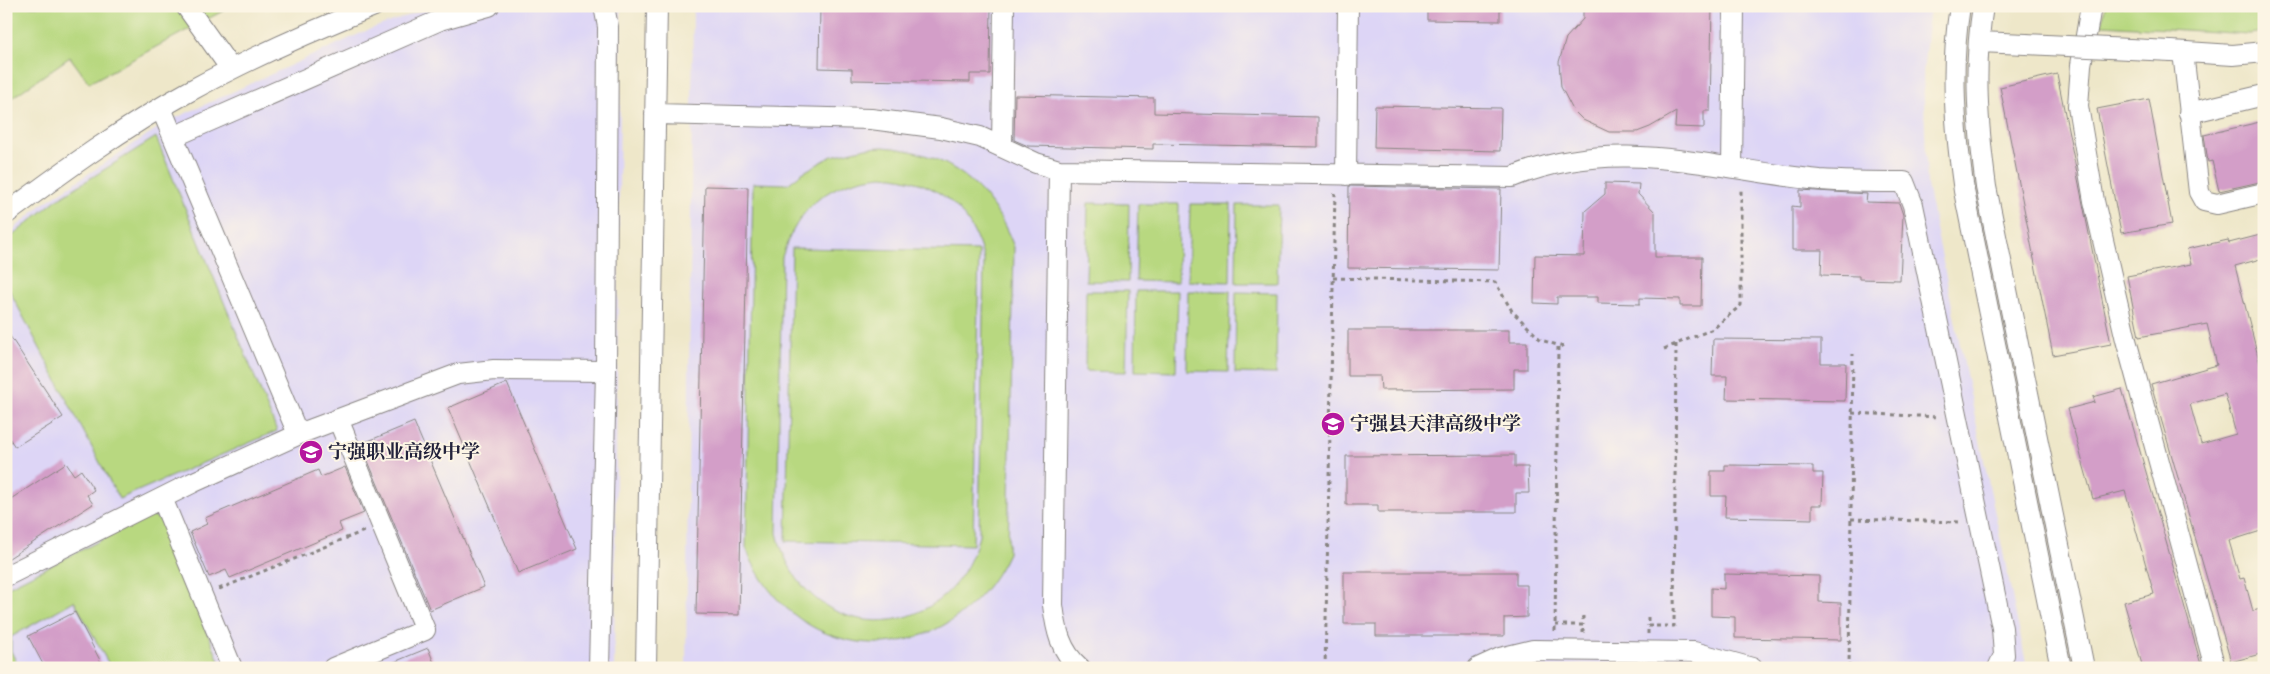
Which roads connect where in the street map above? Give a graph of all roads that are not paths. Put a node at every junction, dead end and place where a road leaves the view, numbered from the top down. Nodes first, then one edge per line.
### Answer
1 (374, 6) edge
2 (489, 6) edge
3 (604, 6) edge
4 (657, 6) edge
5 (1004, 6) edge
6 (1348, 6) edge
7 (1734, 6) edge
8 (1960, 6) edge
9 (1983, 6) edge
10 (2091, 6) edge
11 (190, 12) edge
12 (1979, 42) junction
13 (2177, 52) junction
14 (2264, 52) edge
15 (232, 69) junction
16 (2264, 95) edge
17 (161, 108) junction
18 (2189, 113) junction
19 (655, 114) junction
20 (173, 137) junction
21 (1002, 146) junction
22 (1736, 168) junction
23 (1060, 170) junction
24 (1341, 174) junction
25 (2264, 193) edge
26 (6, 214) edge
27 (606, 371) junction
28 (338, 419) junction
29 (304, 432) junction
30 (162, 498) junction
31 (6, 576) edge
32 (1590, 653) edge
33 (1643, 654) edge
34 (232, 668) edge
35 (333, 668) edge
36 (599, 668) edge
37 (646, 668) edge
38 (1080, 668) edge
39 (1478, 668) edge
40 (1752, 668) edge
41 (1998, 668) edge
42 (2061, 668) edge
43 (2084, 668) edge
44 (2215, 668) edge

1 - 15 street
2 - 20 street
3 - 27 street
4 - 19 street
5 - 21 street
6 - 24 street
7 - 22 street
8 - 42 street
9 - 12 street
10 - 44 street
11 - 15 street
12 - 13 street, bridge
12 - 43 street
13 - 14 street
13 - 18 street
15 - 17 street
16 - 18 street
17 - 20 street
17 - 26 street
18 - 25 street
19 - 21 street
19 - 37 street
20 - 29 street
21 - 23 street
22 - 24 street
22 - 41 street
23 - 24 street
23 - 38 street
27 - 28 street
27 - 36 street
28 - 29 street
28 - 35 street
29 - 30 street
30 - 31 street
30 - 34 street
32 - 33 street
32 - 39 street
33 - 40 street

